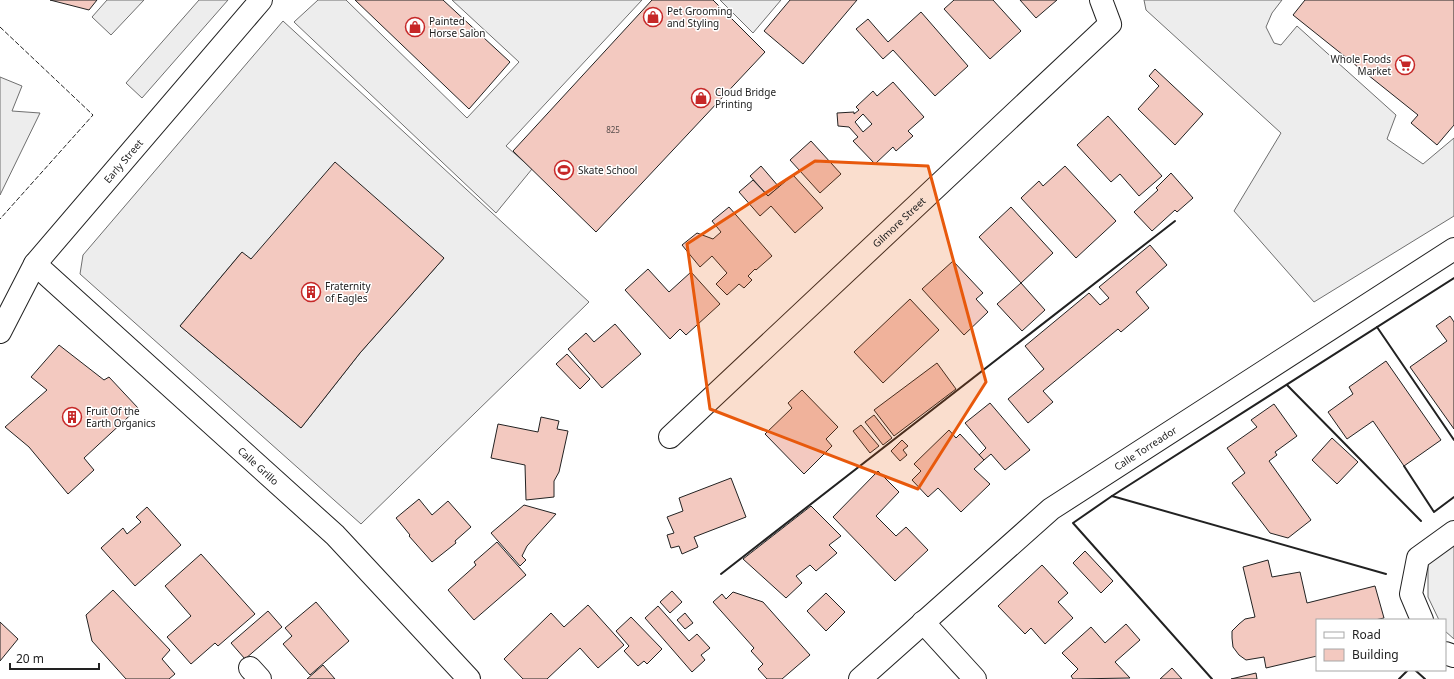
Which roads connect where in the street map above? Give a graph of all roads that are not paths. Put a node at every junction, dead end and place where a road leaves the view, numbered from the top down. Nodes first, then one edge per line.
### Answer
1 (261, 0) edge
2 (1101, 0) edge
3 (1454, 249) edge
4 (35, 264) junction
5 (0, 332) edge
6 (670, 437) dead end
7 (1454, 532) edge
8 (1422, 619) edge
9 (923, 622) junction
10 (469, 679) edge
11 (860, 679) edge
12 (975, 679) edge

1 - 4 street, Early Street
2 - 6 street, Gilmore Street
3 - 9 street, Calle Torreador
4 - 5 street, Early Street
4 - 10 street, Calle Grillo
7 - 8 street
9 - 11 street, Calle Torreador
9 - 12 street

